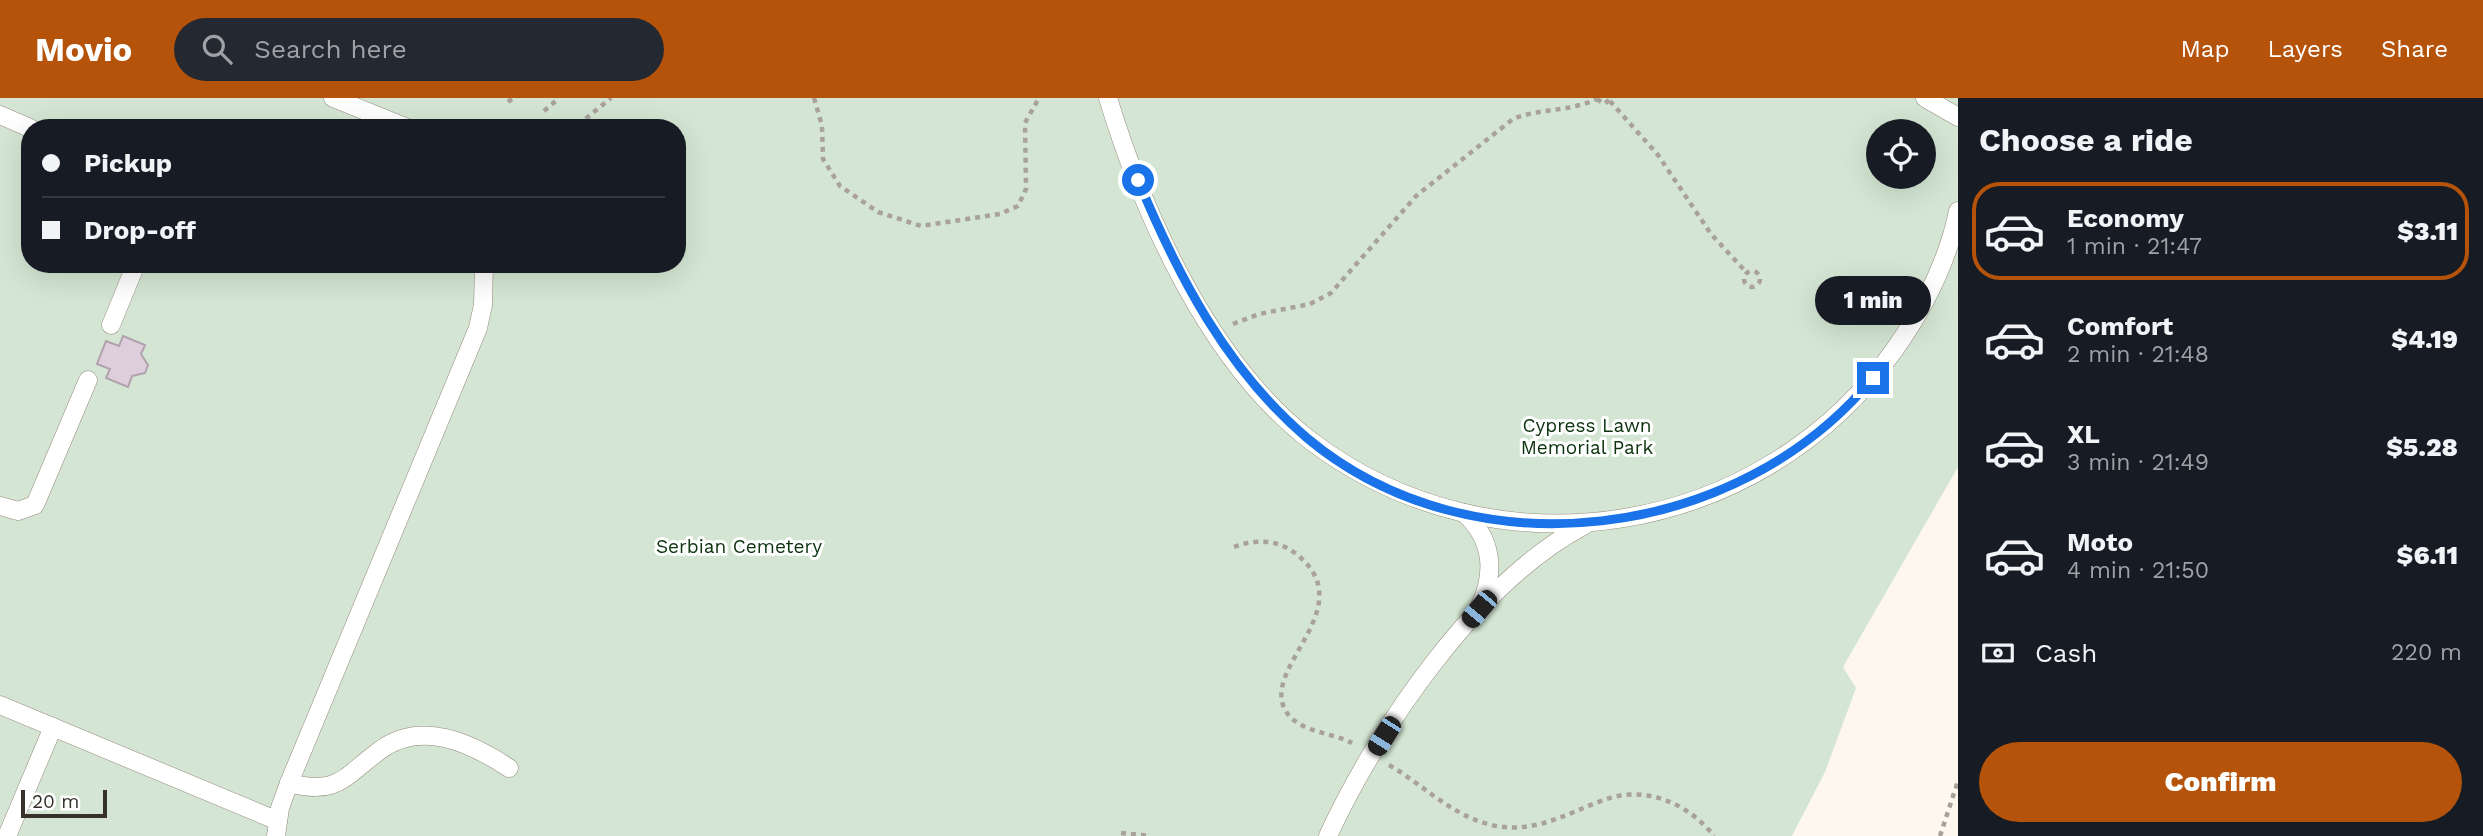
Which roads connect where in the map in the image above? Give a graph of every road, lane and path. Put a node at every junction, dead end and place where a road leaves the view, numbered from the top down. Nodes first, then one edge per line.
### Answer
1 (333, 98) edge
2 (559, 98) edge
3 (611, 98) edge
4 (814, 98) edge
5 (1039, 98) edge
6 (1108, 98) edge
7 (1925, 98) edge
8 (1596, 99) edge
9 (1611, 100) edge
10 (544, 111) dead end
11 (0, 116) edge
12 (1958, 117) edge
13 (386, 119) edge
14 (585, 119) edge
15 (21, 124) edge
16 (1958, 211) edge
17 (132, 273) edge
18 (484, 273) edge
19 (1746, 273) dead end
20 (111, 325) dead end
21 (1215, 334) junction
22 (88, 380) dead end
23 (0, 506) edge
24 (1464, 513) junction
25 (1590, 523) junction
26 (1234, 547) dead end
27 (1479, 609) junction
28 (0, 705) edge
29 (52, 727) junction
30 (1372, 754) junction
31 (509, 768) dead end
32 (1958, 781) edge
33 (289, 783) junction
34 (277, 829) edge
35 (1121, 833) dead end
36 (7, 836) edge
37 (1150, 836) edge
38 (1328, 836) edge
39 (1714, 836) edge
40 (1940, 836) edge

1 - 13 lane
2 - 10 path
3 - 14 path
4 - 5 path
6 - 21 lane
7 - 12 lane
8 - 9 path
8 - 21 path
9 - 19 path
11 - 15 lane
16 - 25 lane
17 - 20 lane
18 - 33 lane
21 - 24 lane
22 - 23 lane
24 - 25 lane
24 - 27 lane
25 - 27 lane
26 - 30 path
27 - 30 lane
28 - 29 lane
29 - 34 lane
29 - 36 lane
30 - 38 lane
30 - 39 path
31 - 33 lane
32 - 40 path
33 - 34 lane
35 - 37 path

